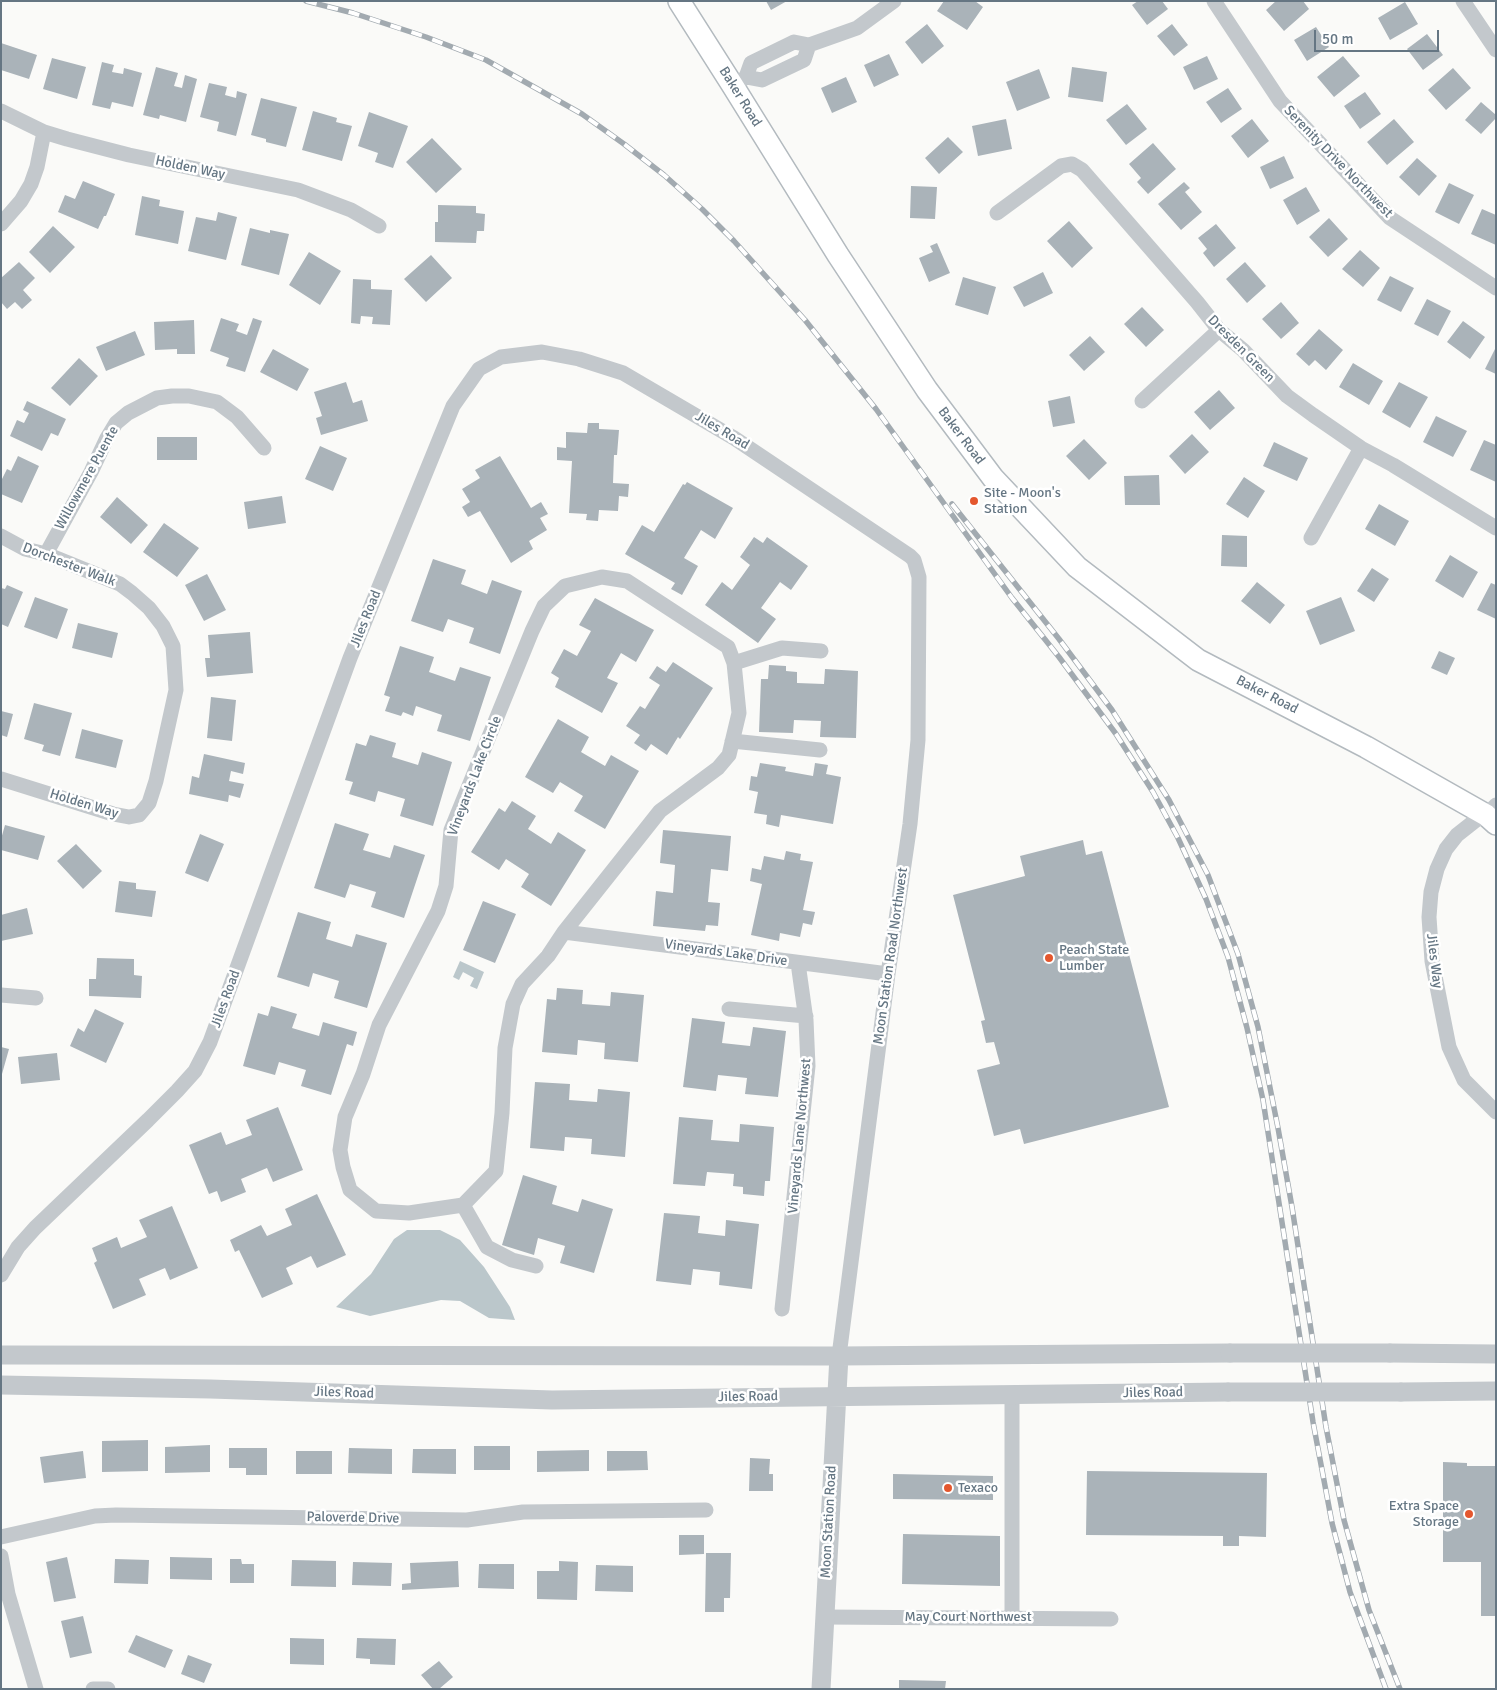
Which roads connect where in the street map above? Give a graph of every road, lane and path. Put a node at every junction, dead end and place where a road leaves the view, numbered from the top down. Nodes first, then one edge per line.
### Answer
1 (679, 1) edge
2 (894, 1) edge
3 (1214, 1) edge
4 (1463, 1) edge
5 (1496, 50) edge
6 (740, 82) junction
7 (1, 111) edge
8 (44, 132) junction
9 (997, 213) dead end
10 (1, 224) edge
11 (379, 226) dead end
12 (1496, 288) edge
13 (1219, 330) junction
14 (1142, 401) dead end
15 (264, 448) dead end
16 (1361, 448) junction
17 (1496, 528) edge
18 (1, 536) edge
19 (1311, 538) dead end
20 (46, 554) junction
21 (910, 556) joint
22 (821, 651) dead end
23 (734, 662) junction
24 (732, 741) junction
25 (820, 750) dead end
26 (161, 761) joint
27 (1, 779) edge
28 (1492, 814) edge
29 (564, 932) junction
30 (798, 962) junction
31 (888, 974) junction
32 (1, 995) edge
33 (36, 998) dead end
34 (729, 1009) dead end
35 (806, 1016) junction
36 (1496, 1112) edge
37 (463, 1205) junction
38 (536, 1266) dead end
39 (1, 1275) edge
40 (782, 1309) dead end
41 (1496, 1354) edge
42 (1, 1355) edge
43 (839, 1356) junction
44 (1, 1385) edge
45 (1496, 1391) edge
46 (1012, 1394) junction
47 (837, 1396) junction
48 (706, 1510) dead end
49 (1, 1537) edge
50 (1, 1556) edge
51 (824, 1617) junction
52 (1012, 1617) junction
53 (1111, 1618) dead end
54 (36, 1689) edge
55 (93, 1689) edge
56 (108, 1689) edge
57 (821, 1689) edge

1 - 6 main road, Baker Road
2 - 6 street
3 - 12 street, Serenity Drive Northwest
4 - 5 street
6 - 28 main road, Baker Road
7 - 8 street, Holden Way
8 - 10 street
8 - 11 street, Holden Way
9 - 13 street, Dresden Green
13 - 14 street
13 - 16 street, Dresden Green
15 - 20 street, Willowmere Puente
16 - 17 street, Dresden Green
16 - 19 street
18 - 20 street, Dorchester Walk
20 - 26 street, Dorchester Walk
21 - 31 street, Moon Station Road Northwest
21 - 39 street, Jiles Road
22 - 23 street
23 - 24 street, Vineyards Lake Circle
23 - 37 street, Vineyards Lake Circle
24 - 25 street
24 - 29 street, Vineyards Lake Circle
26 - 27 street, Holden Way
28 - 36 street, Jiles Way
29 - 30 street, Vineyards Lake Drive
29 - 37 street, Vineyards Lake Circle
30 - 31 street, Vineyards Lake Drive
30 - 35 street, Vineyards Lane Northwest
31 - 43 street, Moon Station Road Northwest
32 - 33 street
34 - 35 street
35 - 40 street, Vineyards Lane Northwest
37 - 38 street
41 - 43 street, bridge
42 - 43 street
43 - 47 street, Moon Station Road
44 - 47 street, Jiles Road
45 - 46 street, Jiles Road, bridge
46 - 47 street, Jiles Road
46 - 52 street
47 - 51 street, Moon Station Road
48 - 49 street, Paloverde Drive
50 - 54 street
51 - 52 street, May Court Northwest
51 - 57 street, Moon Station Road
52 - 53 street, May Court Northwest
55 - 56 street

